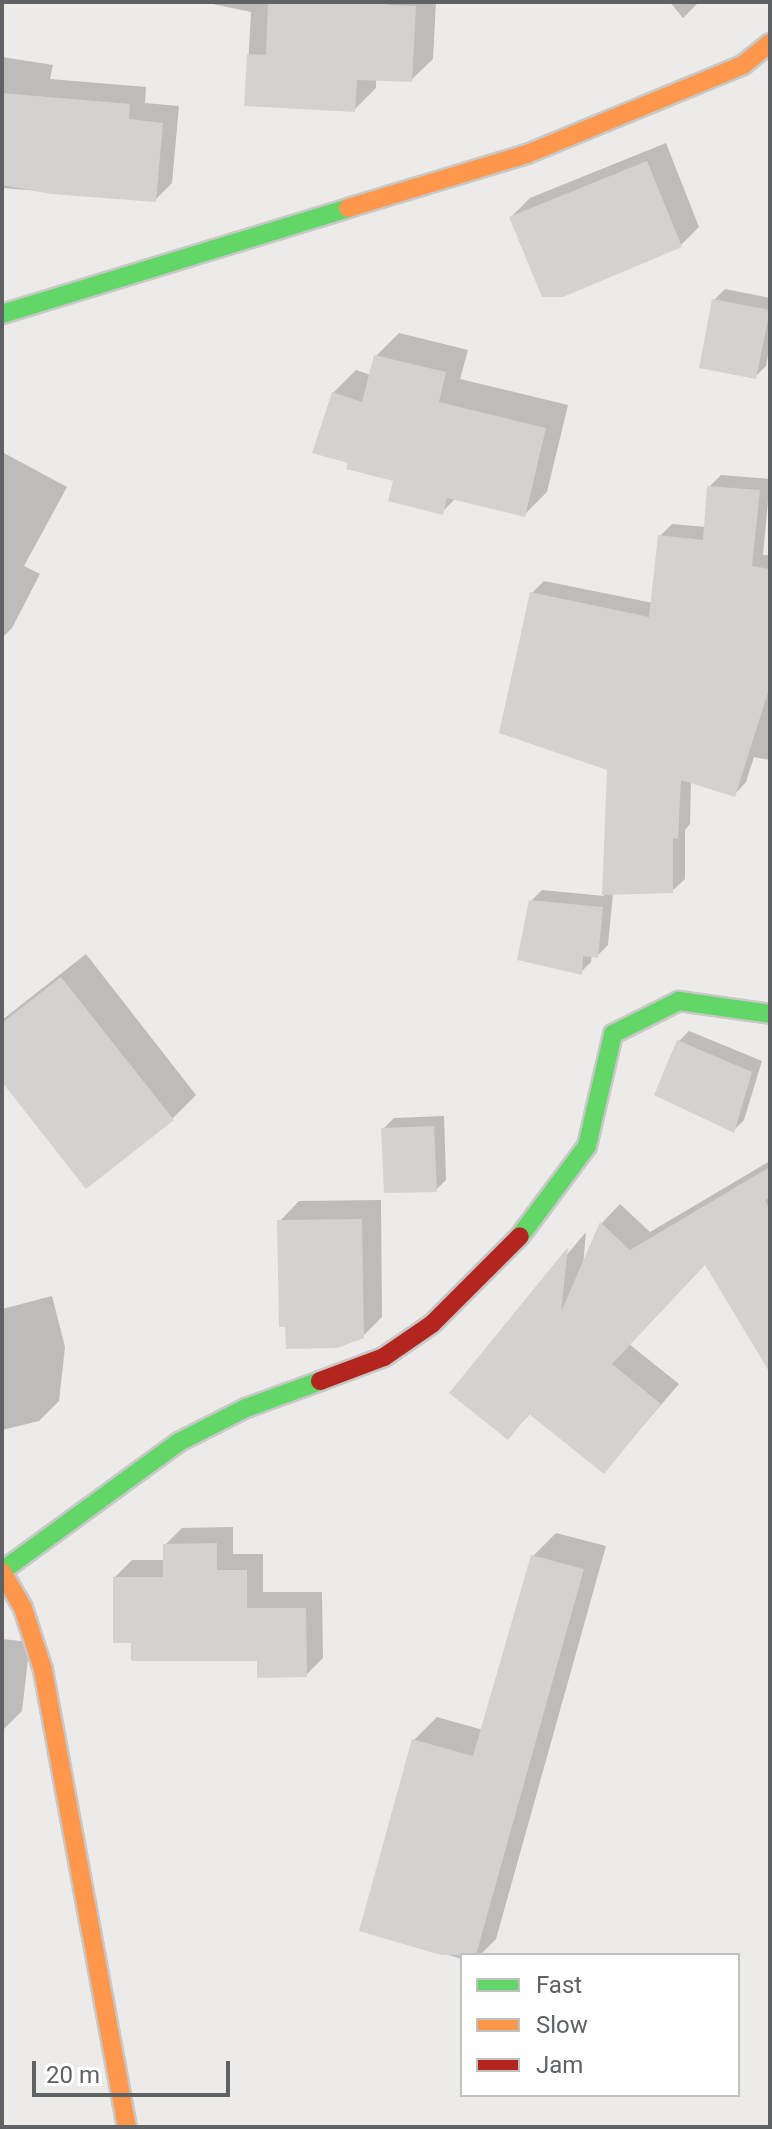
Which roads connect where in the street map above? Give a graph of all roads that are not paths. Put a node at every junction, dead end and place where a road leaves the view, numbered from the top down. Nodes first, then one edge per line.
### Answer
1 (770, 43) edge
2 (2, 314) edge
3 (770, 1014) edge
4 (2, 1571) edge
5 (127, 2127) edge

1 - 2 street
3 - 4 street
4 - 5 street

